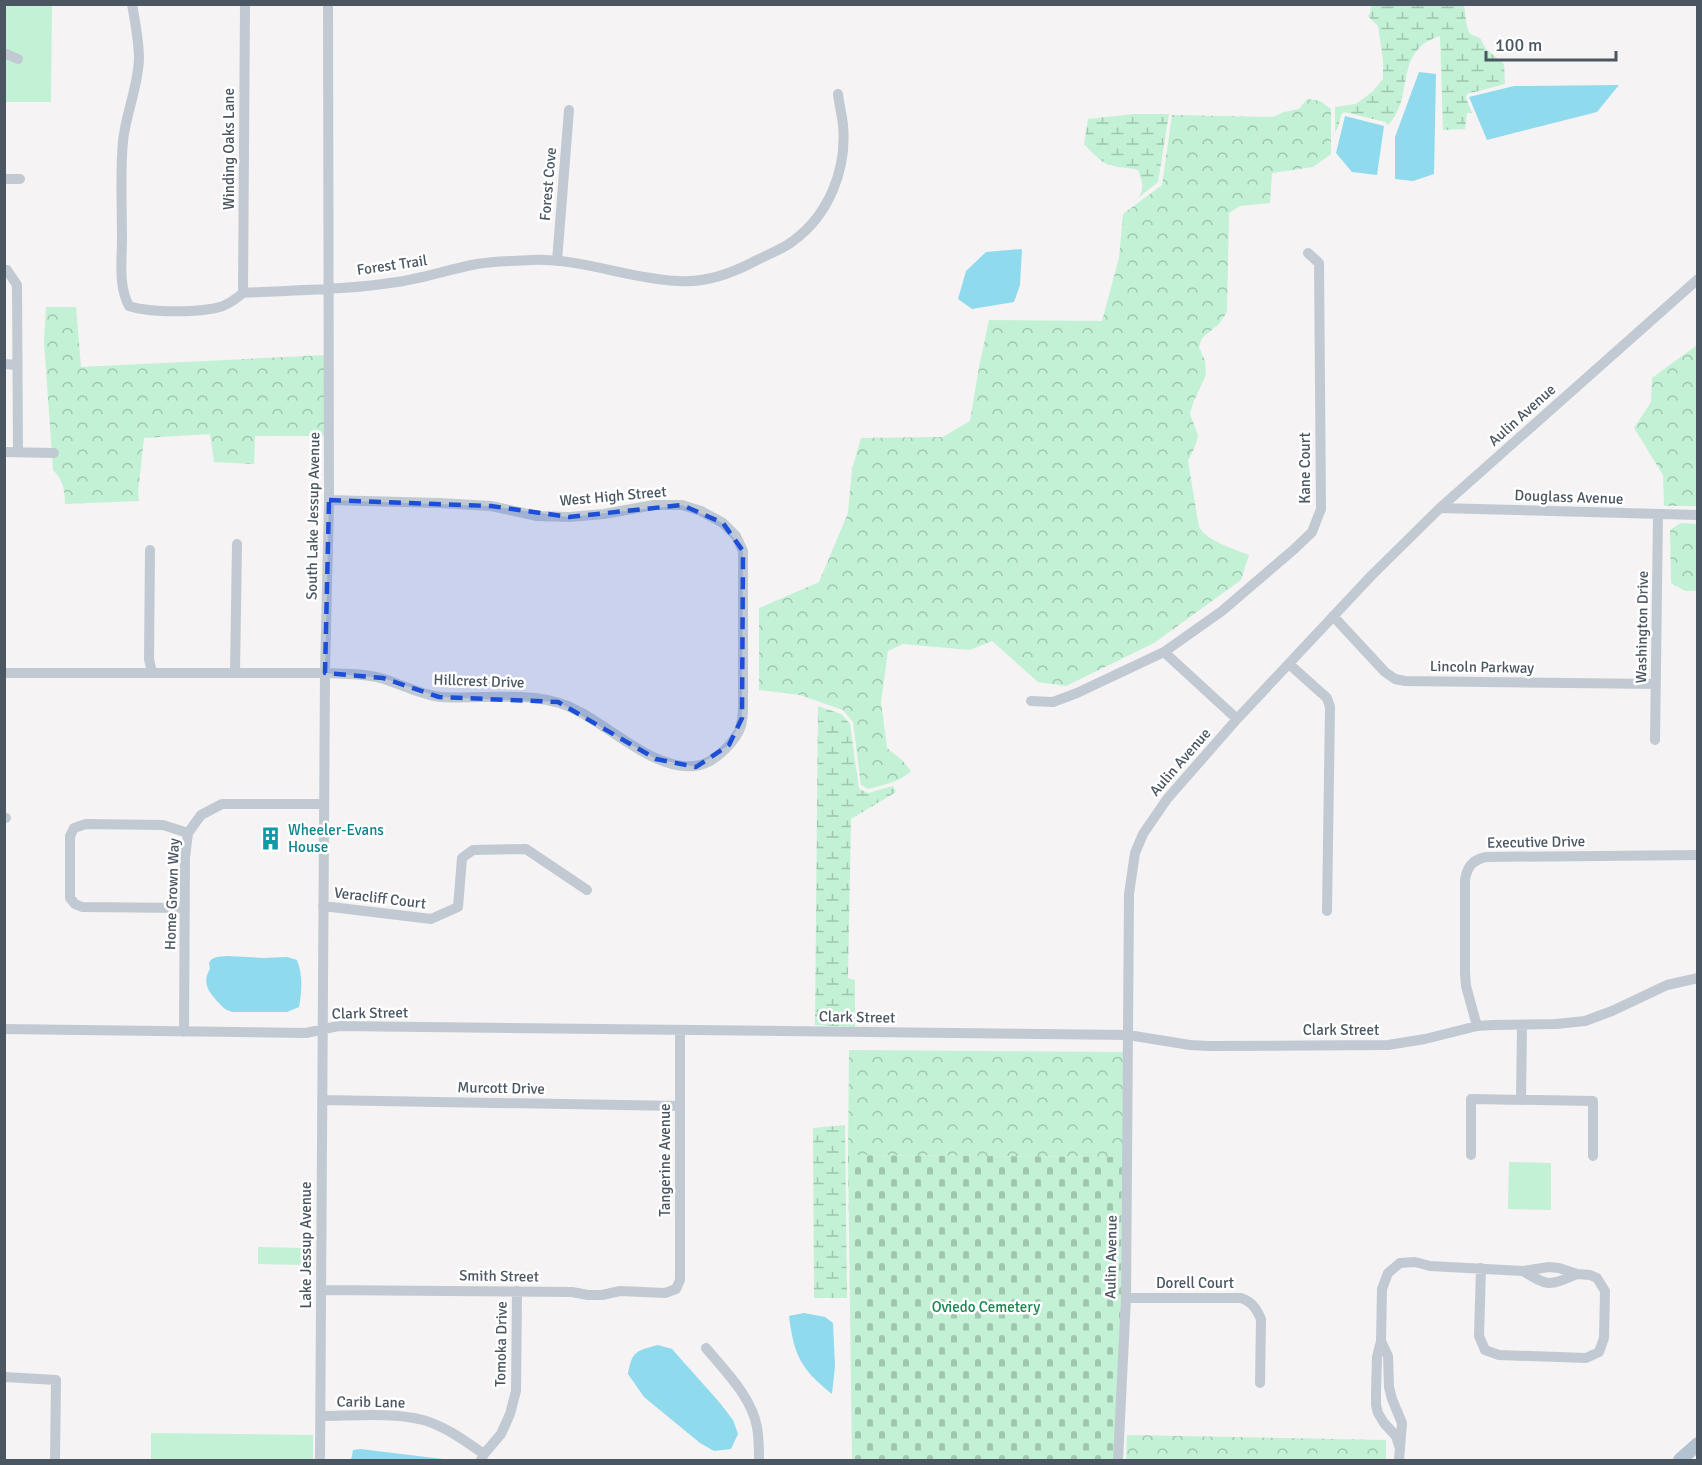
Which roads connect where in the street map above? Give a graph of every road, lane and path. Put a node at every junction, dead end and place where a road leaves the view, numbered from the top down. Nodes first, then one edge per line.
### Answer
1 (132, 4) edge
2 (245, 4) edge
3 (328, 4) edge
4 (4, 53) edge
5 (18, 59) dead end
6 (838, 94) dead end
7 (569, 110) dead end
8 (4, 179) edge
9 (20, 179) dead end
10 (1308, 253) dead end
11 (557, 261) junction
12 (7, 270) dead end
13 (1698, 279) edge
14 (329, 288) junction
15 (243, 293) junction
16 (4, 364) edge
17 (17, 364) junction
18 (4, 452) edge
19 (18, 452) junction
20 (54, 453) dead end
21 (329, 500) junction
22 (1440, 508) junction
23 (1658, 515) junction
24 (1698, 515) edge
25 (237, 544) dead end
26 (150, 550) dead end
27 (1334, 616) junction
28 (744, 618) joint
29 (1164, 652) junction
30 (1289, 664) junction
31 (4, 673) edge
32 (152, 673) junction
33 (235, 673) junction
34 (325, 673) junction
35 (1656, 684) junction
36 (1031, 701) dead end
37 (1237, 719) junction
38 (1655, 740) dead end
39 (324, 804) junction
40 (188, 833) junction
41 (1698, 855) edge
42 (587, 890) dead end
43 (323, 906) junction
44 (185, 908) junction
45 (1327, 911) dead end
46 (1698, 978) edge
47 (1522, 1025) junction
48 (1477, 1026) junction
49 (4, 1029) edge
50 (322, 1029) junction
51 (680, 1030) junction
52 (184, 1032) junction
53 (1128, 1035) junction
54 (322, 1100) junction
55 (1521, 1100) junction
56 (680, 1106) junction
57 (1471, 1155) dead end
58 (1593, 1156) dead end
59 (1481, 1268) junction
60 (1523, 1270) junction
61 (1577, 1274) junction
62 (676, 1289) joint
63 (321, 1290) junction
64 (517, 1291) junction
65 (1126, 1298) junction
66 (1381, 1341) junction
67 (706, 1348) dead end
68 (4, 1377) edge
69 (1260, 1383) dead end
70 (1392, 1399) junction
71 (1376, 1405) junction
72 (321, 1416) junction
73 (1402, 1423) junction
74 (1388, 1428) junction
75 (1698, 1444) edge
76 (1400, 1449) junction
77 (482, 1457) edge
78 (55, 1461) edge
79 (320, 1461) edge
80 (759, 1461) edge
81 (1118, 1461) edge
82 (1399, 1461) edge
83 (1680, 1461) edge

1 - 15 street, Forest Trail
2 - 15 street, Winding Oaks Lane
3 - 14 street, South Lake Jessup Avenue
4 - 5 street
6 - 11 street, Forest Trail
7 - 11 street, Forest Cove
8 - 9 street
10 - 29 street, Kane Court
11 - 14 street, Forest Trail
12 - 17 street
13 - 22 street, Aulin Avenue
14 - 15 street, Forest Trail
14 - 21 street, South Lake Jessup Avenue
16 - 17 street
17 - 19 street
18 - 19 street
19 - 20 street
21 - 28 street, West High Street
21 - 34 street, South Lake Jessup Avenue
22 - 23 street, Douglass Avenue
22 - 27 street, Aulin Avenue
23 - 24 street, Douglass Avenue
23 - 35 street, Washington Drive
25 - 33 street
26 - 32 street
27 - 30 street, Aulin Avenue
27 - 35 street, Lincoln Parkway
28 - 34 street, Hillcrest Drive
29 - 36 street, Kane Court
29 - 37 street
30 - 37 street, Aulin Avenue
30 - 45 street
31 - 32 street, Hillcrest Drive
32 - 33 street, Hillcrest Drive
33 - 34 street, Hillcrest Drive
34 - 39 street, South Lake Jessup Avenue
35 - 38 street, Washington Drive
37 - 53 street, Aulin Avenue
39 - 40 street, Home Grown Way
39 - 43 street, South Lake Jessup Avenue
40 - 44 street, Home Grown Way
40 - 44 street
41 - 48 street, Executive Drive
42 - 43 street, Veracliff Court
43 - 50 street, South Lake Jessup Avenue
44 - 52 street, Home Grown Way
46 - 47 street, Clark Street
47 - 48 street, Clark Street
47 - 55 street
48 - 53 street, Clark Street
49 - 52 street, Clark Street
50 - 51 street, Clark Street
50 - 52 street, Clark Street
50 - 54 street, Lake Jessup Avenue
51 - 53 street, Clark Street
51 - 56 street, Tangerine Avenue
53 - 65 street, Aulin Avenue
54 - 56 street, Murcott Drive
54 - 63 street, Lake Jessup Avenue
55 - 57 street
55 - 58 street
56 - 62 street, Tangerine Avenue
59 - 60 street
59 - 61 street
59 - 66 street
60 - 61 street
60 - 61 street
62 - 64 street, Smith Street
63 - 64 street, Smith Street
63 - 72 street, Lake Jessup Avenue
64 - 77 street, Tomoka Drive
65 - 69 street, Dorell Court
65 - 81 street, Aulin Avenue
66 - 70 street
66 - 71 street
67 - 80 street
68 - 78 street
70 - 71 street
70 - 73 street
71 - 74 street
72 - 77 street, Carib Lane
72 - 79 street, Lake Jessup Avenue
73 - 74 street
73 - 76 street
74 - 76 street
75 - 83 main road
76 - 82 street

